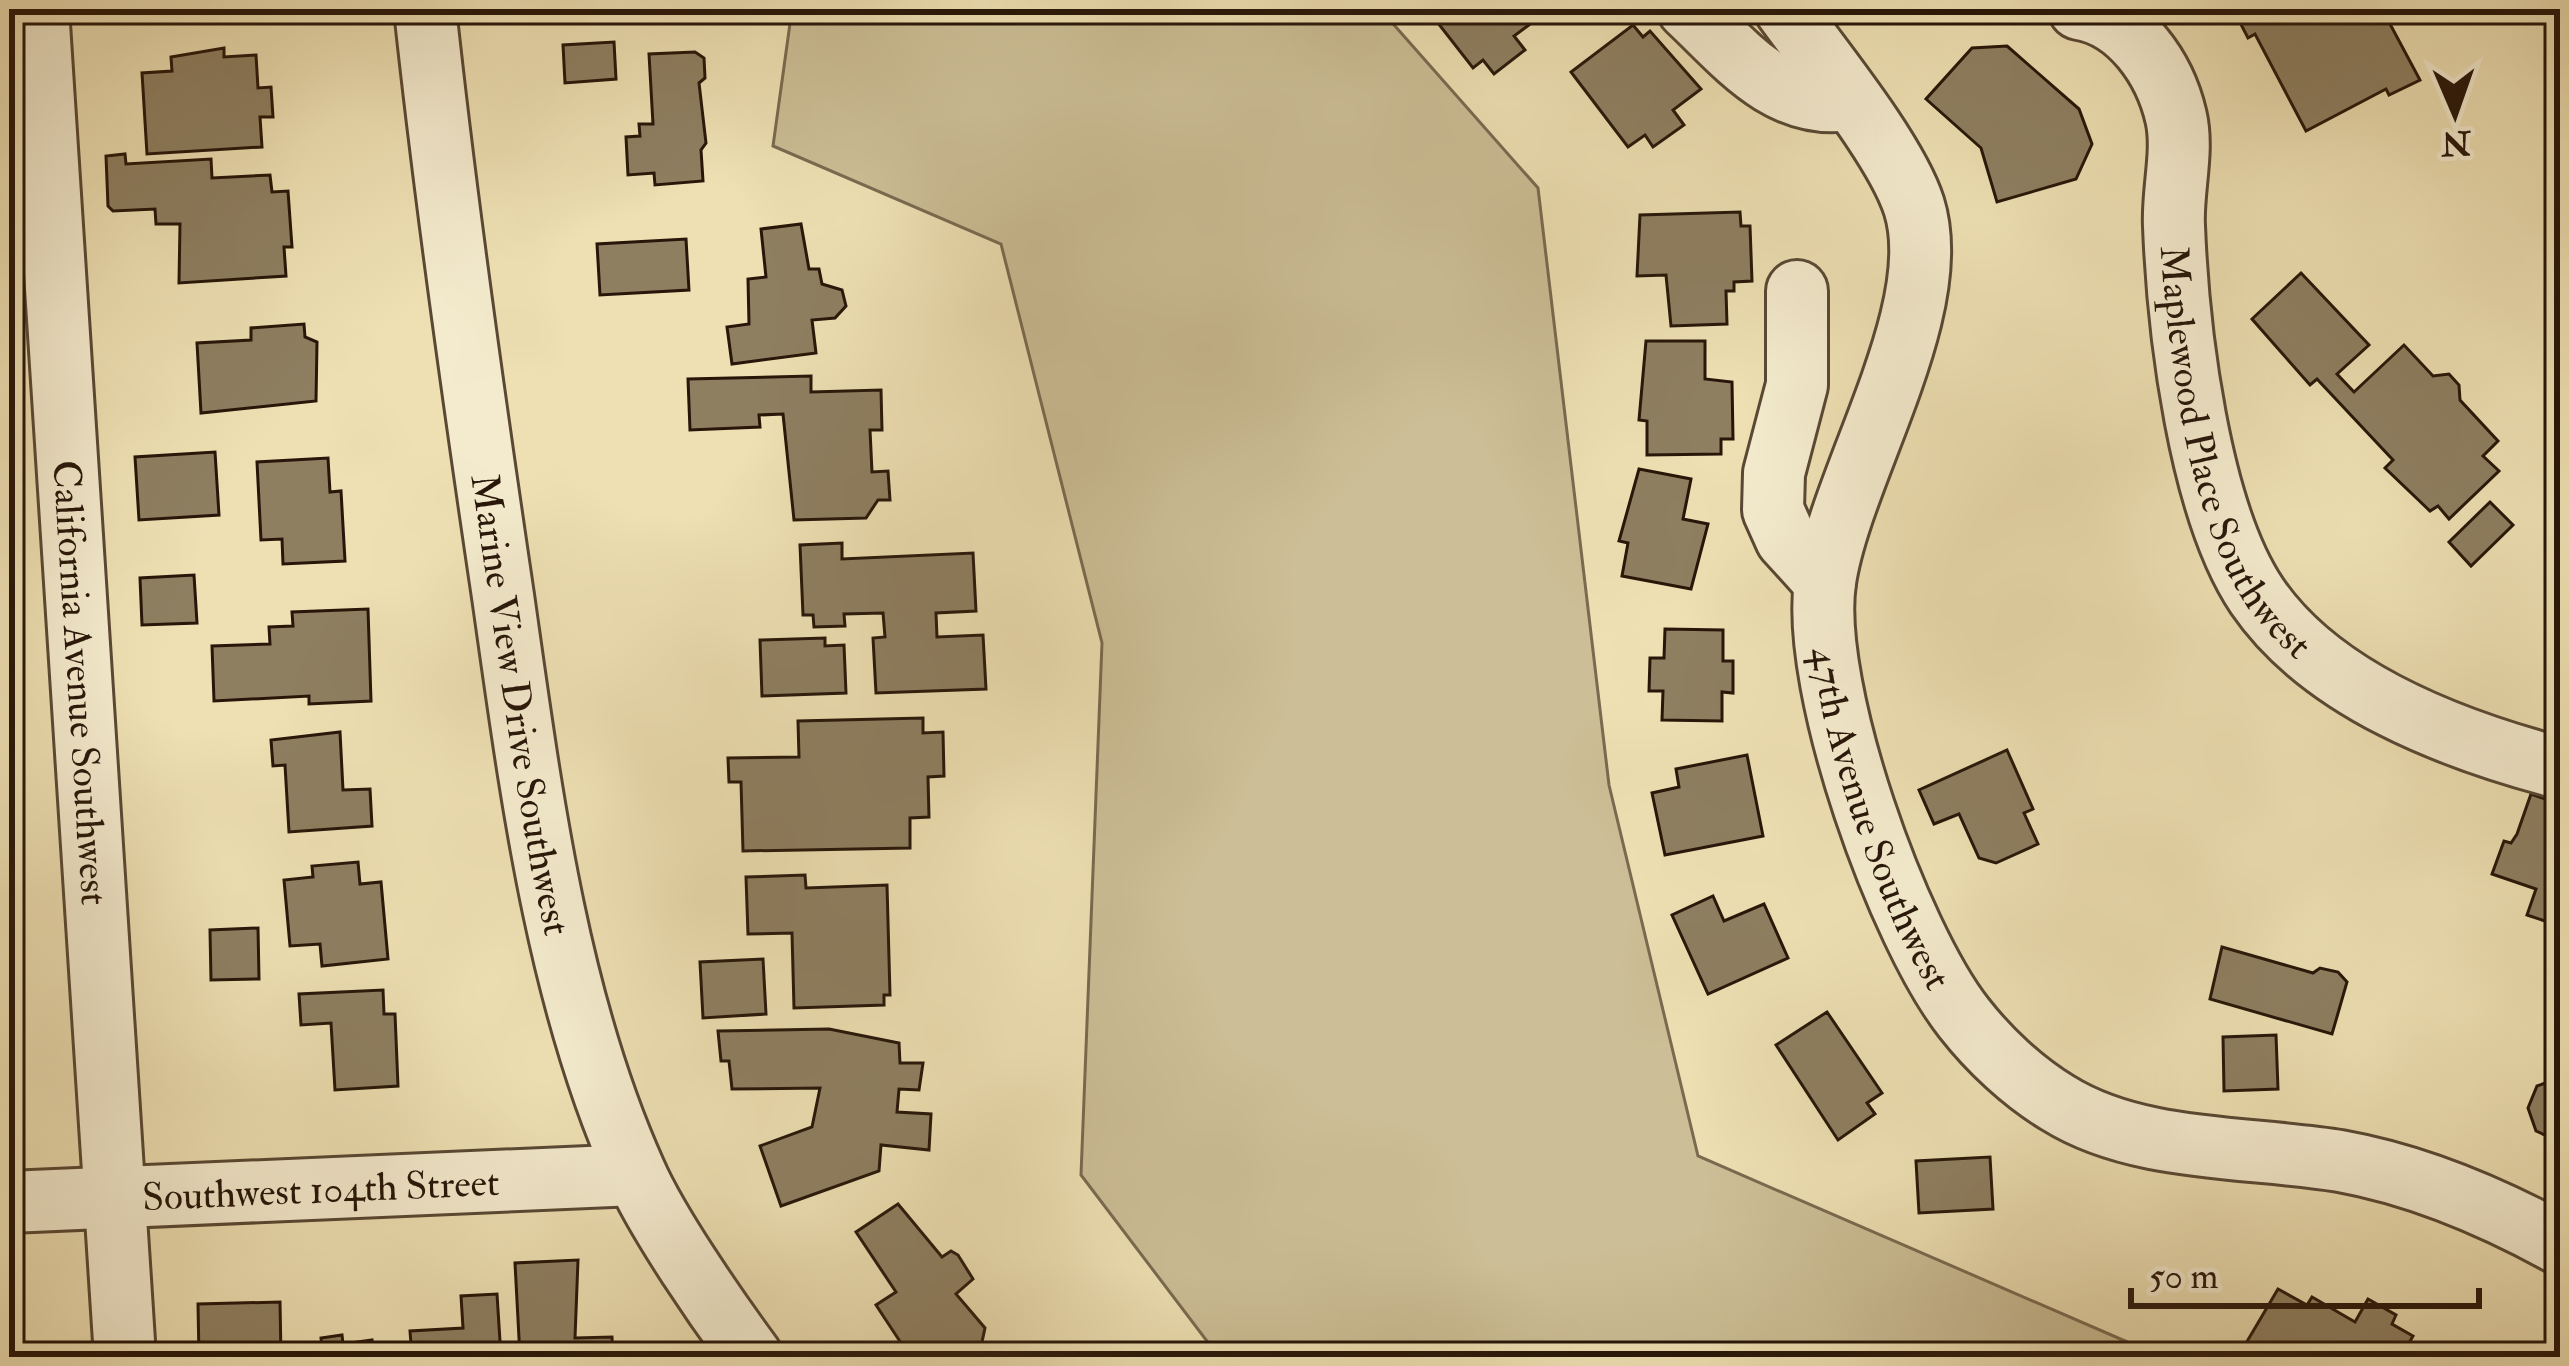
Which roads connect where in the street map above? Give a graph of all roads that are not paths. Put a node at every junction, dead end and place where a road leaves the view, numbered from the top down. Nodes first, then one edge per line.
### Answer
1 (38, 9) edge
2 (425, 9) edge
3 (1688, 9) edge
4 (1785, 9) edge
5 (2079, 9) edge
6 (1848, 100) junction
7 (1797, 290) dead end
8 (1825, 582) junction
9 (2560, 768) edge
10 (635, 1174) junction
11 (113, 1200) junction
12 (9, 1202) edge
13 (2560, 1244) edge
14 (125, 1357) edge
15 (752, 1357) edge

1 - 11 street, California Avenue Southwest
2 - 10 street, Marine View Drive Southwest
3 - 6 street
4 - 6 street, 47th Avenue Southwest
5 - 9 street, Maplewood Place Southwest
6 - 8 street, 47th Avenue Southwest
7 - 8 street
8 - 13 street, 47th Avenue Southwest
10 - 11 street, Southwest 104th Street
10 - 15 street, Marine View Drive Southwest
11 - 12 street, Southwest 104th Street
11 - 14 street, California Avenue Southwest

